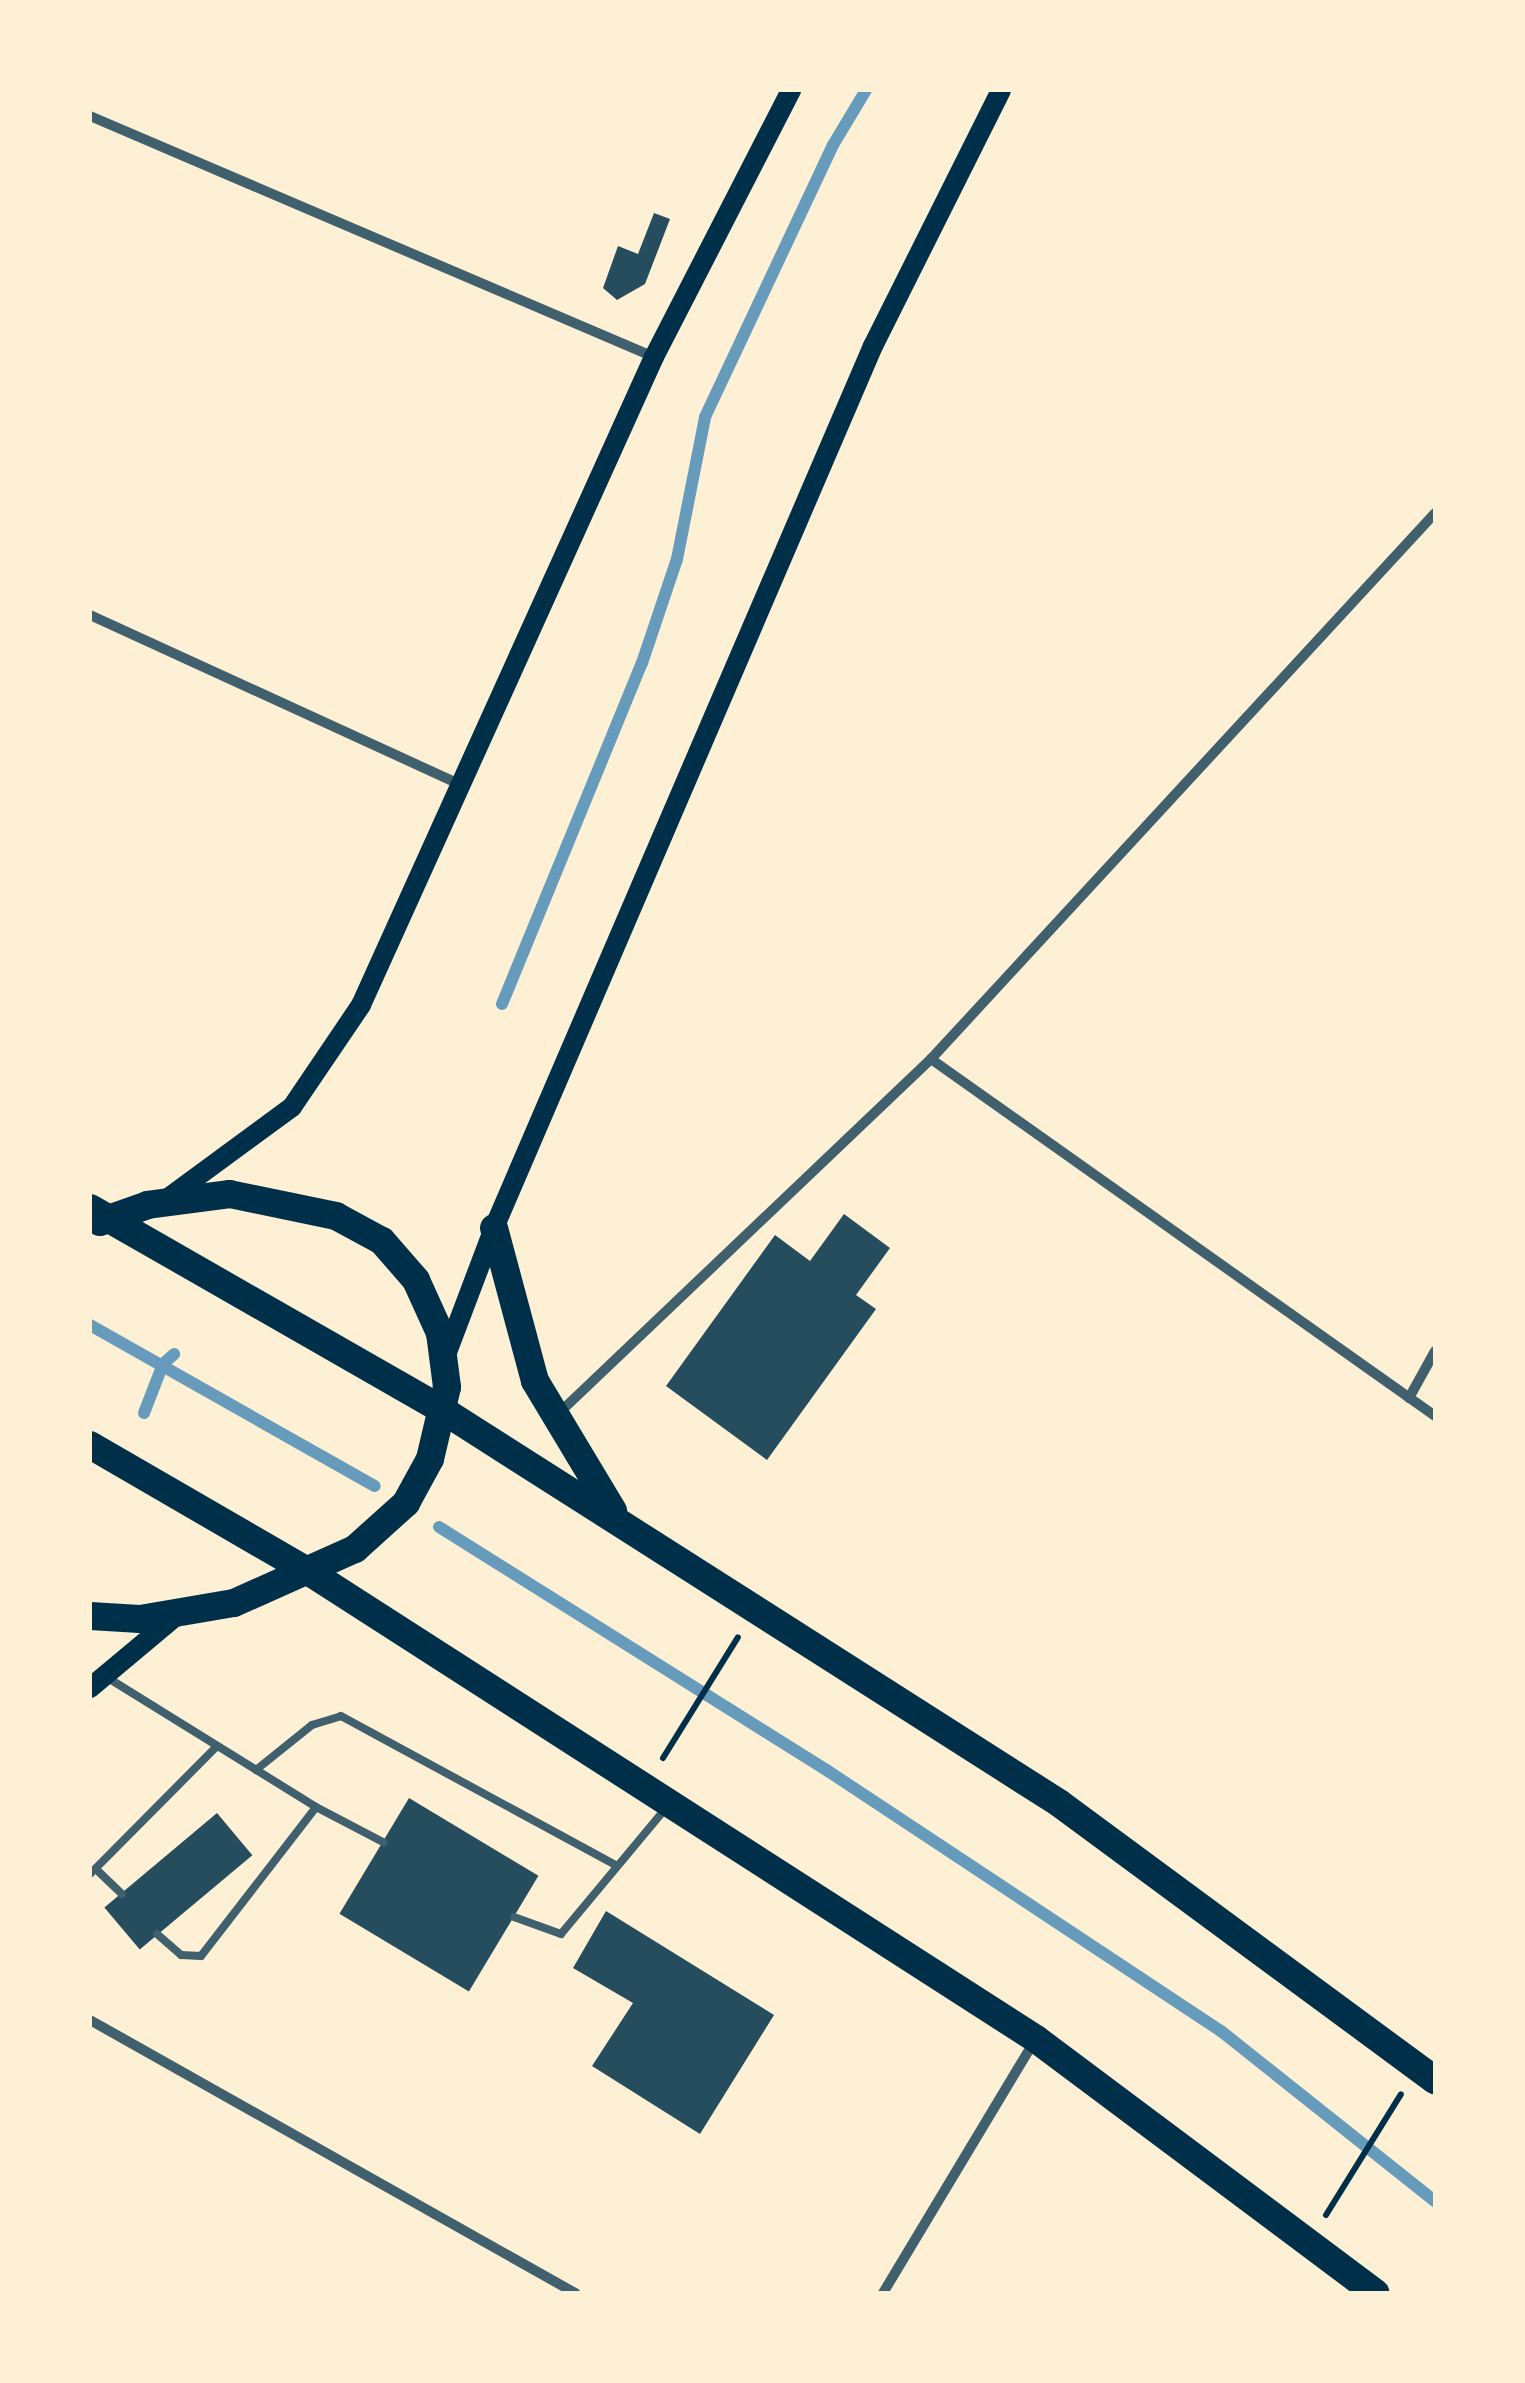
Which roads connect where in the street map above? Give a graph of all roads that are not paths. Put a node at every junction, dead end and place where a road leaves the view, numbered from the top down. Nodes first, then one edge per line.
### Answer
1 (791, 90) edge
2 (1001, 90) edge
3 (90, 116) edge
4 (654, 357) junction
5 (1435, 513) edge
6 (90, 615) edge
7 (461, 785) junction
8 (931, 1060) junction
9 (164, 1202) junction
10 (96, 1218) edge
11 (494, 1228) junction
12 (1435, 1351) edge
13 (445, 1357) junction
14 (1409, 1398) junction
15 (444, 1411) junction
16 (1435, 1416) edge
17 (553, 1418) junction
18 (90, 1445) edge
19 (623, 1524) junction
20 (310, 1573) junction
21 (90, 1616) edge
22 (176, 1616) junction
23 (97, 1682) edge
24 (217, 1746) junction
25 (256, 1770) junction
26 (657, 1796) junction
27 (316, 1807) junction
28 (382, 1842) dead end
29 (617, 1866) junction
30 (94, 1873) edge
31 (122, 1894) dead end
32 (514, 1917) dead end
33 (157, 1934) dead end
34 (90, 2020) edge
35 (1036, 2039) junction
36 (1435, 2080) edge
37 (575, 2293) edge
38 (883, 2293) edge
39 (1376, 2293) edge

1 - 4 main road
2 - 11 main road
3 - 4 street
4 - 7 main road
5 - 8 street
6 - 7 street
7 - 9 main road
8 - 14 street
8 - 17 street
9 - 10 highway
9 - 13 highway
10 - 15 highway
11 - 13 main road
11 - 17 highway
12 - 14 street
13 - 15 highway
14 - 16 street
15 - 19 highway
15 - 20 highway
17 - 19 highway
18 - 20 highway
19 - 36 highway
20 - 22 highway
20 - 26 highway
21 - 22 highway
22 - 23 main road
23 - 24 lane
24 - 25 lane
24 - 30 lane
25 - 27 lane
25 - 29 lane
26 - 29 lane
26 - 35 highway
27 - 28 lane
27 - 33 lane
29 - 32 lane
30 - 31 lane
34 - 37 street
35 - 38 street
35 - 39 highway

